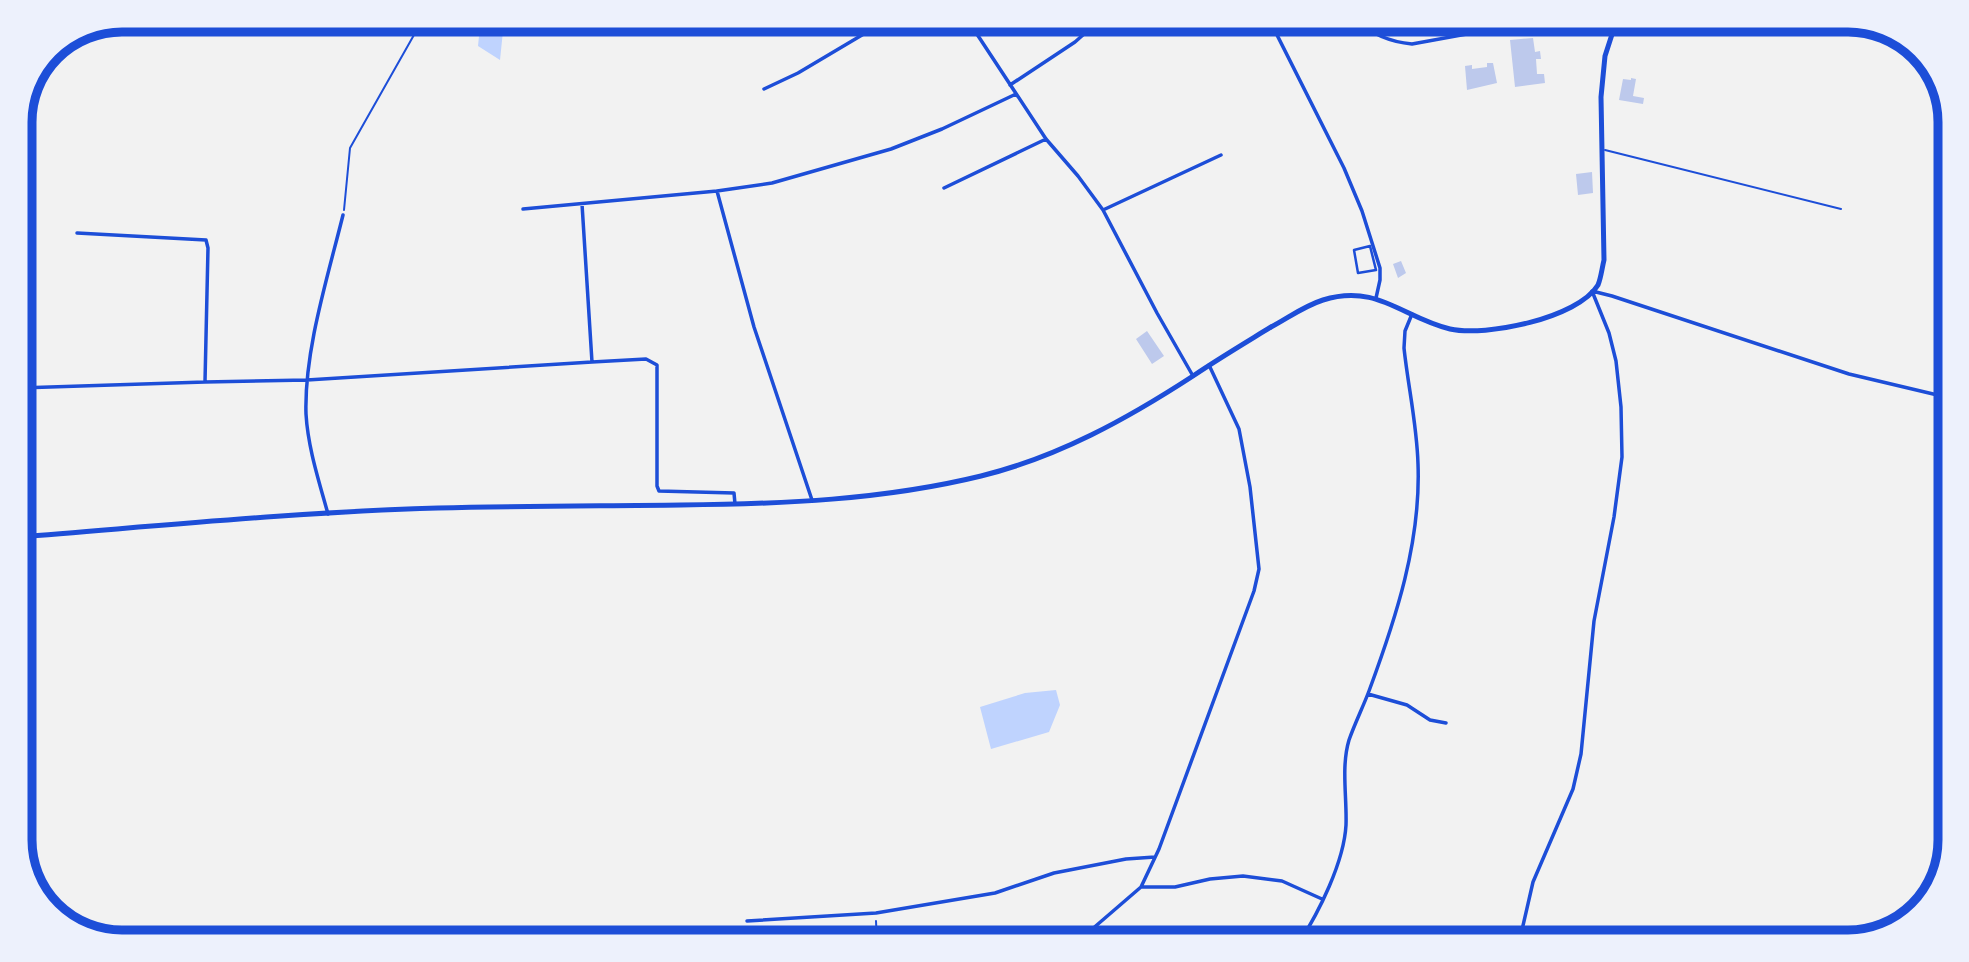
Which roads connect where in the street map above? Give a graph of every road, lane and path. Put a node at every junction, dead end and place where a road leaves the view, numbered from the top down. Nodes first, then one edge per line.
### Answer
1 (417, 32) edge
2 (867, 32) edge
3 (975, 32) edge
4 (1087, 32) edge
5 (1276, 32) edge
6 (1369, 32) edge
7 (1478, 32) edge
8 (1612, 32) edge
9 (1010, 85) junction
10 (764, 89) dead end
11 (1016, 94) junction
12 (1046, 139) junction
13 (1602, 149) junction
14 (1221, 155) dead end
15 (944, 188) dead end
16 (717, 191) junction
17 (582, 204) junction
18 (523, 209) dead end
19 (1841, 209) dead end
20 (1103, 210) junction
21 (343, 215) joint
22 (77, 233) dead end
23 (1354, 250) joint
24 (1592, 291) junction
25 (1376, 298) junction
26 (1413, 313) junction
27 (592, 362) junction
28 (1209, 365) junction
29 (1193, 376) junction
30 (307, 380) junction
31 (205, 382) junction
32 (32, 388) edge
33 (1937, 395) edge
34 (813, 502) junction
35 (735, 504) junction
36 (328, 514) junction
37 (32, 536) edge
38 (1368, 694) junction
39 (1446, 723) dead end
40 (1156, 857) junction
41 (1141, 887) junction
42 (1322, 899) junction
43 (876, 912) junction
44 (747, 921) dead end
45 (877, 930) edge
46 (1091, 930) edge
47 (1306, 930) edge
48 (1521, 930) edge

1 - 21 path
2 - 10 street
3 - 9 street
4 - 9 street
5 - 25 street
6 - 7 street
8 - 13 main road
9 - 11 street
11 - 12 street
11 - 16 street
12 - 15 street
12 - 20 street
13 - 19 lane
13 - 24 main road
14 - 20 street
16 - 17 street
16 - 34 street
17 - 18 street
17 - 27 street
20 - 29 street
21 - 30 street
22 - 31 street
23 - 23 street
24 - 26 main road
24 - 33 street
24 - 48 street
25 - 26 main road
25 - 28 main road
26 - 38 street
27 - 30 street
27 - 35 street
28 - 29 main road
28 - 40 street
29 - 34 main road
30 - 31 street
30 - 36 street
31 - 32 street
34 - 35 main road
35 - 36 main road
36 - 37 main road
38 - 39 street
38 - 42 street
40 - 41 street
40 - 43 street
41 - 42 street
41 - 46 street
42 - 47 street
43 - 44 street
43 - 45 path

